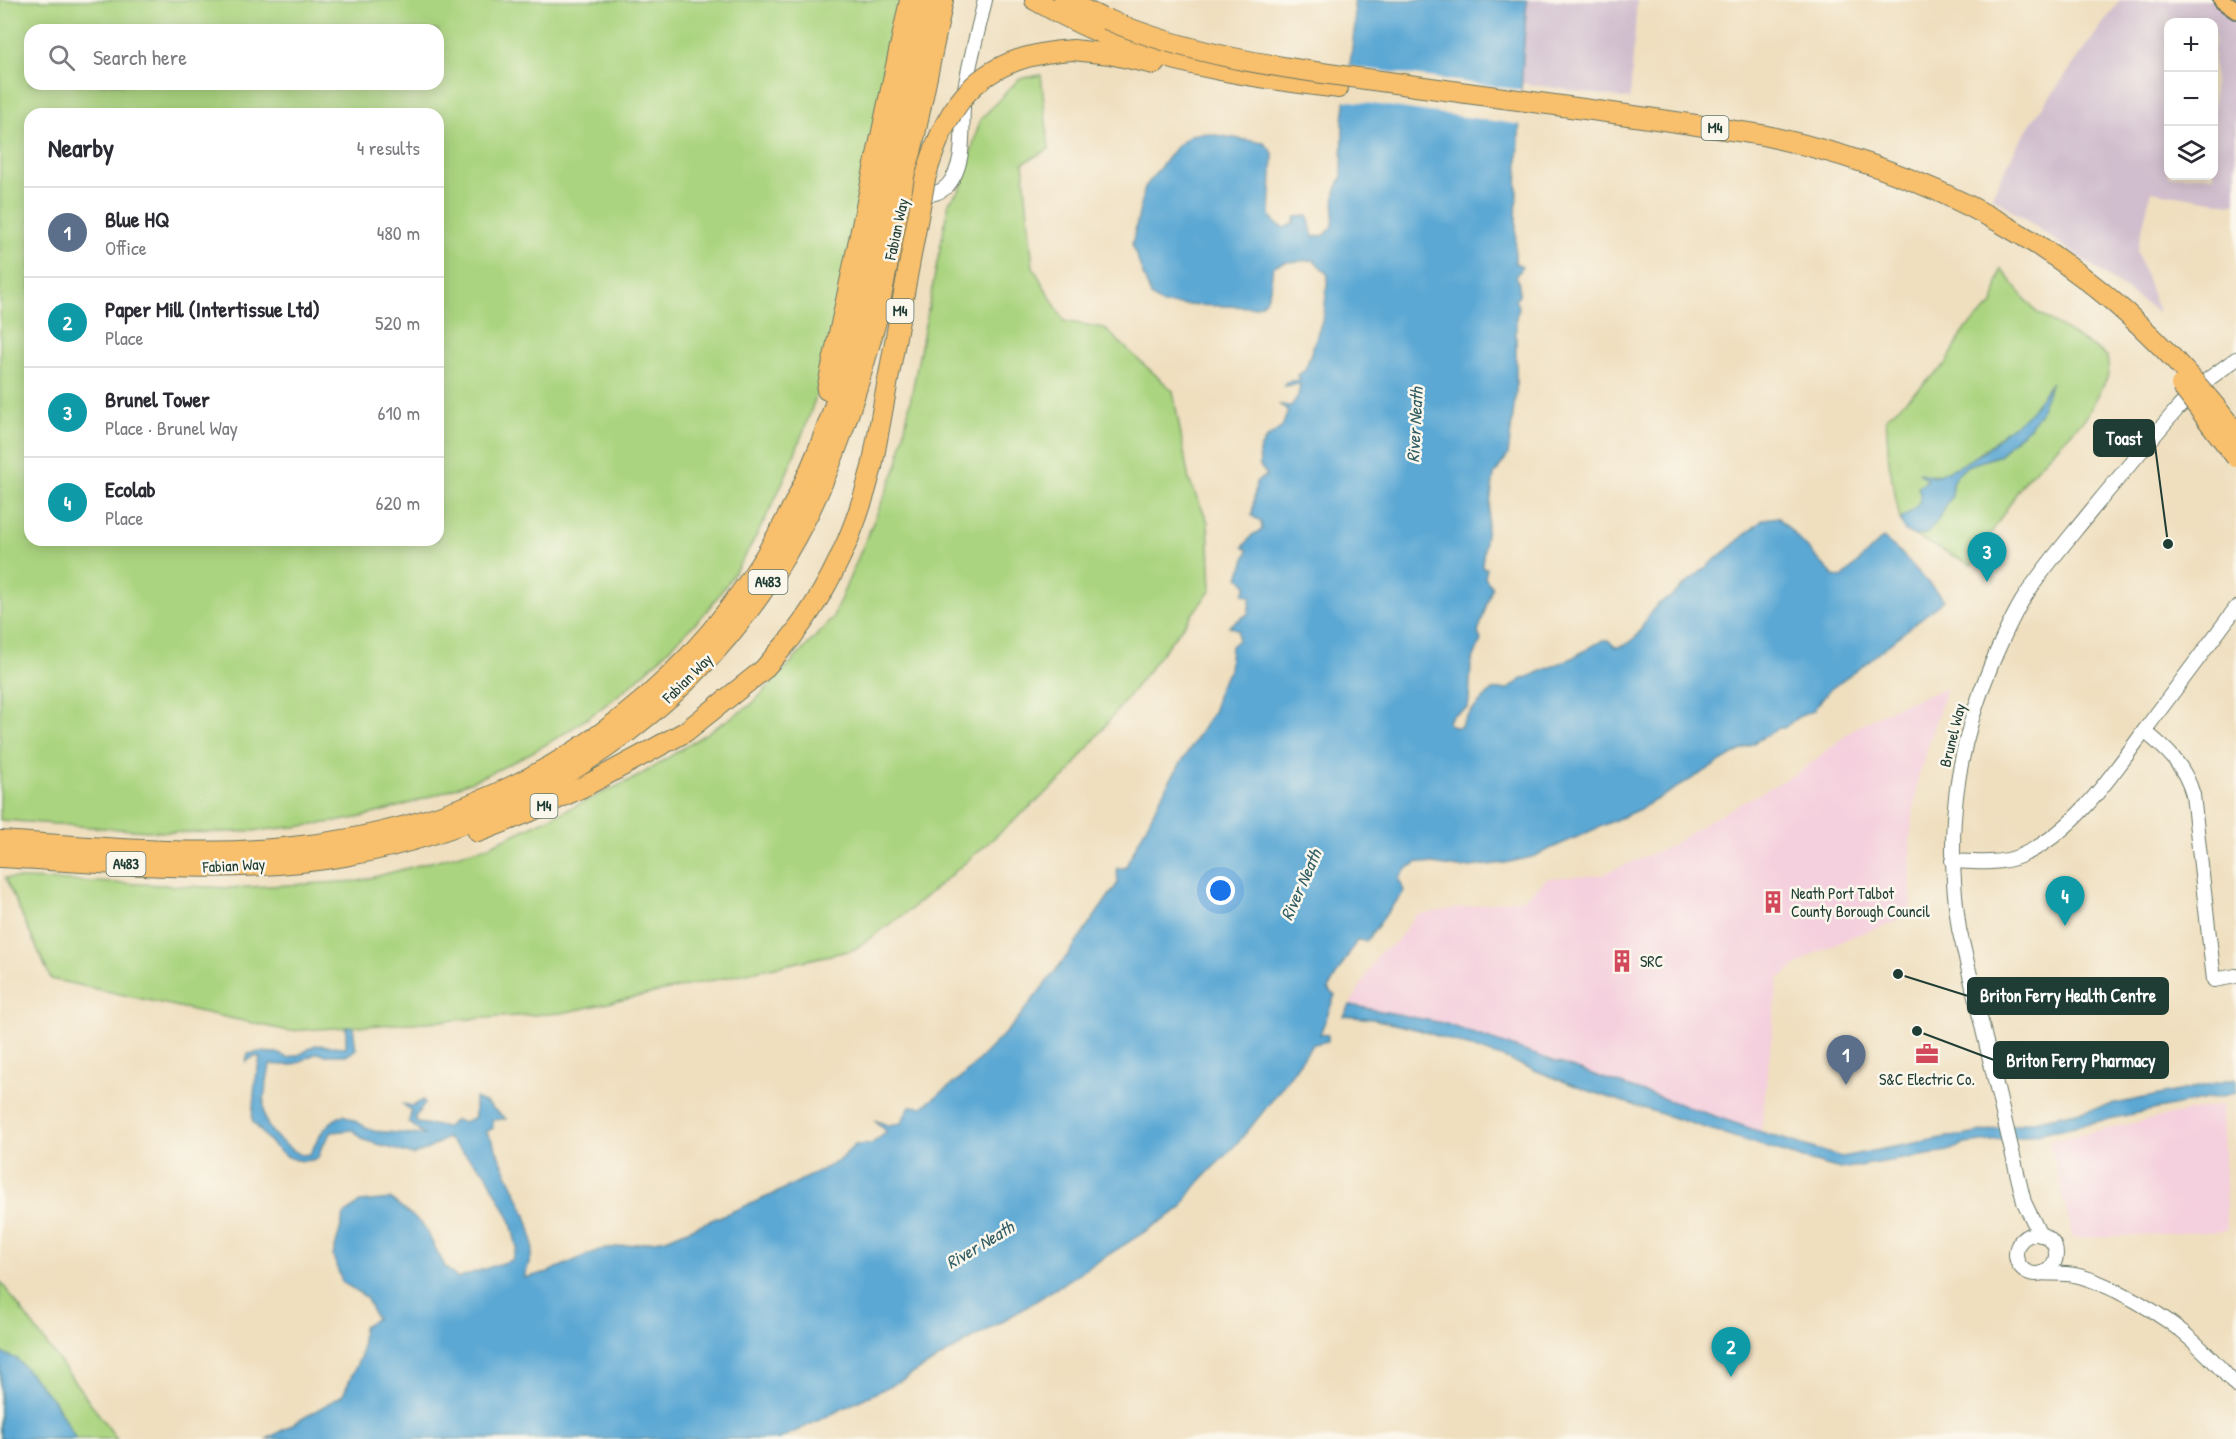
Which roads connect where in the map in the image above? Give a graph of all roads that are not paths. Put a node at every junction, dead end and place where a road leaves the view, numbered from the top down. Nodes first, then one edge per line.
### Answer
1 (910, 0) edge
2 (927, 0) edge
3 (943, 0) edge
4 (986, 0) edge
5 (1035, 0) edge
6 (1064, 0) edge
7 (2222, 0) edge
8 (2236, 10) edge
9 (1338, 88) junction
10 (904, 191) junction
11 (2236, 359) edge
12 (2236, 433) edge
13 (2236, 457) edge
14 (800, 491) junction
15 (2236, 608) edge
16 (2144, 731) junction
17 (0, 841) edge
18 (0, 857) edge
19 (1952, 861) junction
20 (252, 866) junction
21 (2236, 976) edge
22 (2024, 1202) junction
23 (2040, 1234) junction
24 (2019, 1243) junction
25 (2055, 1259) junction
26 (2041, 1273) junction
27 (2075, 1275) junction
28 (2234, 1384) edge

1 - 14 highway
2 - 14 highway, Fabian Way / A483
3 - 10 highway, Fabian Way / A483
4 - 10 street
5 - 9 highway, M4
6 - 12 highway, M4, bridge
7 - 8 main road
9 - 13 highway, M4, bridge
9 - 20 highway, M4, bridge
10 - 20 highway, Fabian Way / A483
11 - 19 street, Brunel Way
14 - 17 highway, Fabian Way / A483
15 - 16 street
16 - 19 street
16 - 21 street
18 - 20 highway, Fabian Way / A483
19 - 22 street, Brunel Way
22 - 23 street, Brunel Way
22 - 24 street, Brunel Way
23 - 24 street
23 - 25 street
24 - 26 street
25 - 26 street
25 - 27 street
26 - 27 street
27 - 28 street

